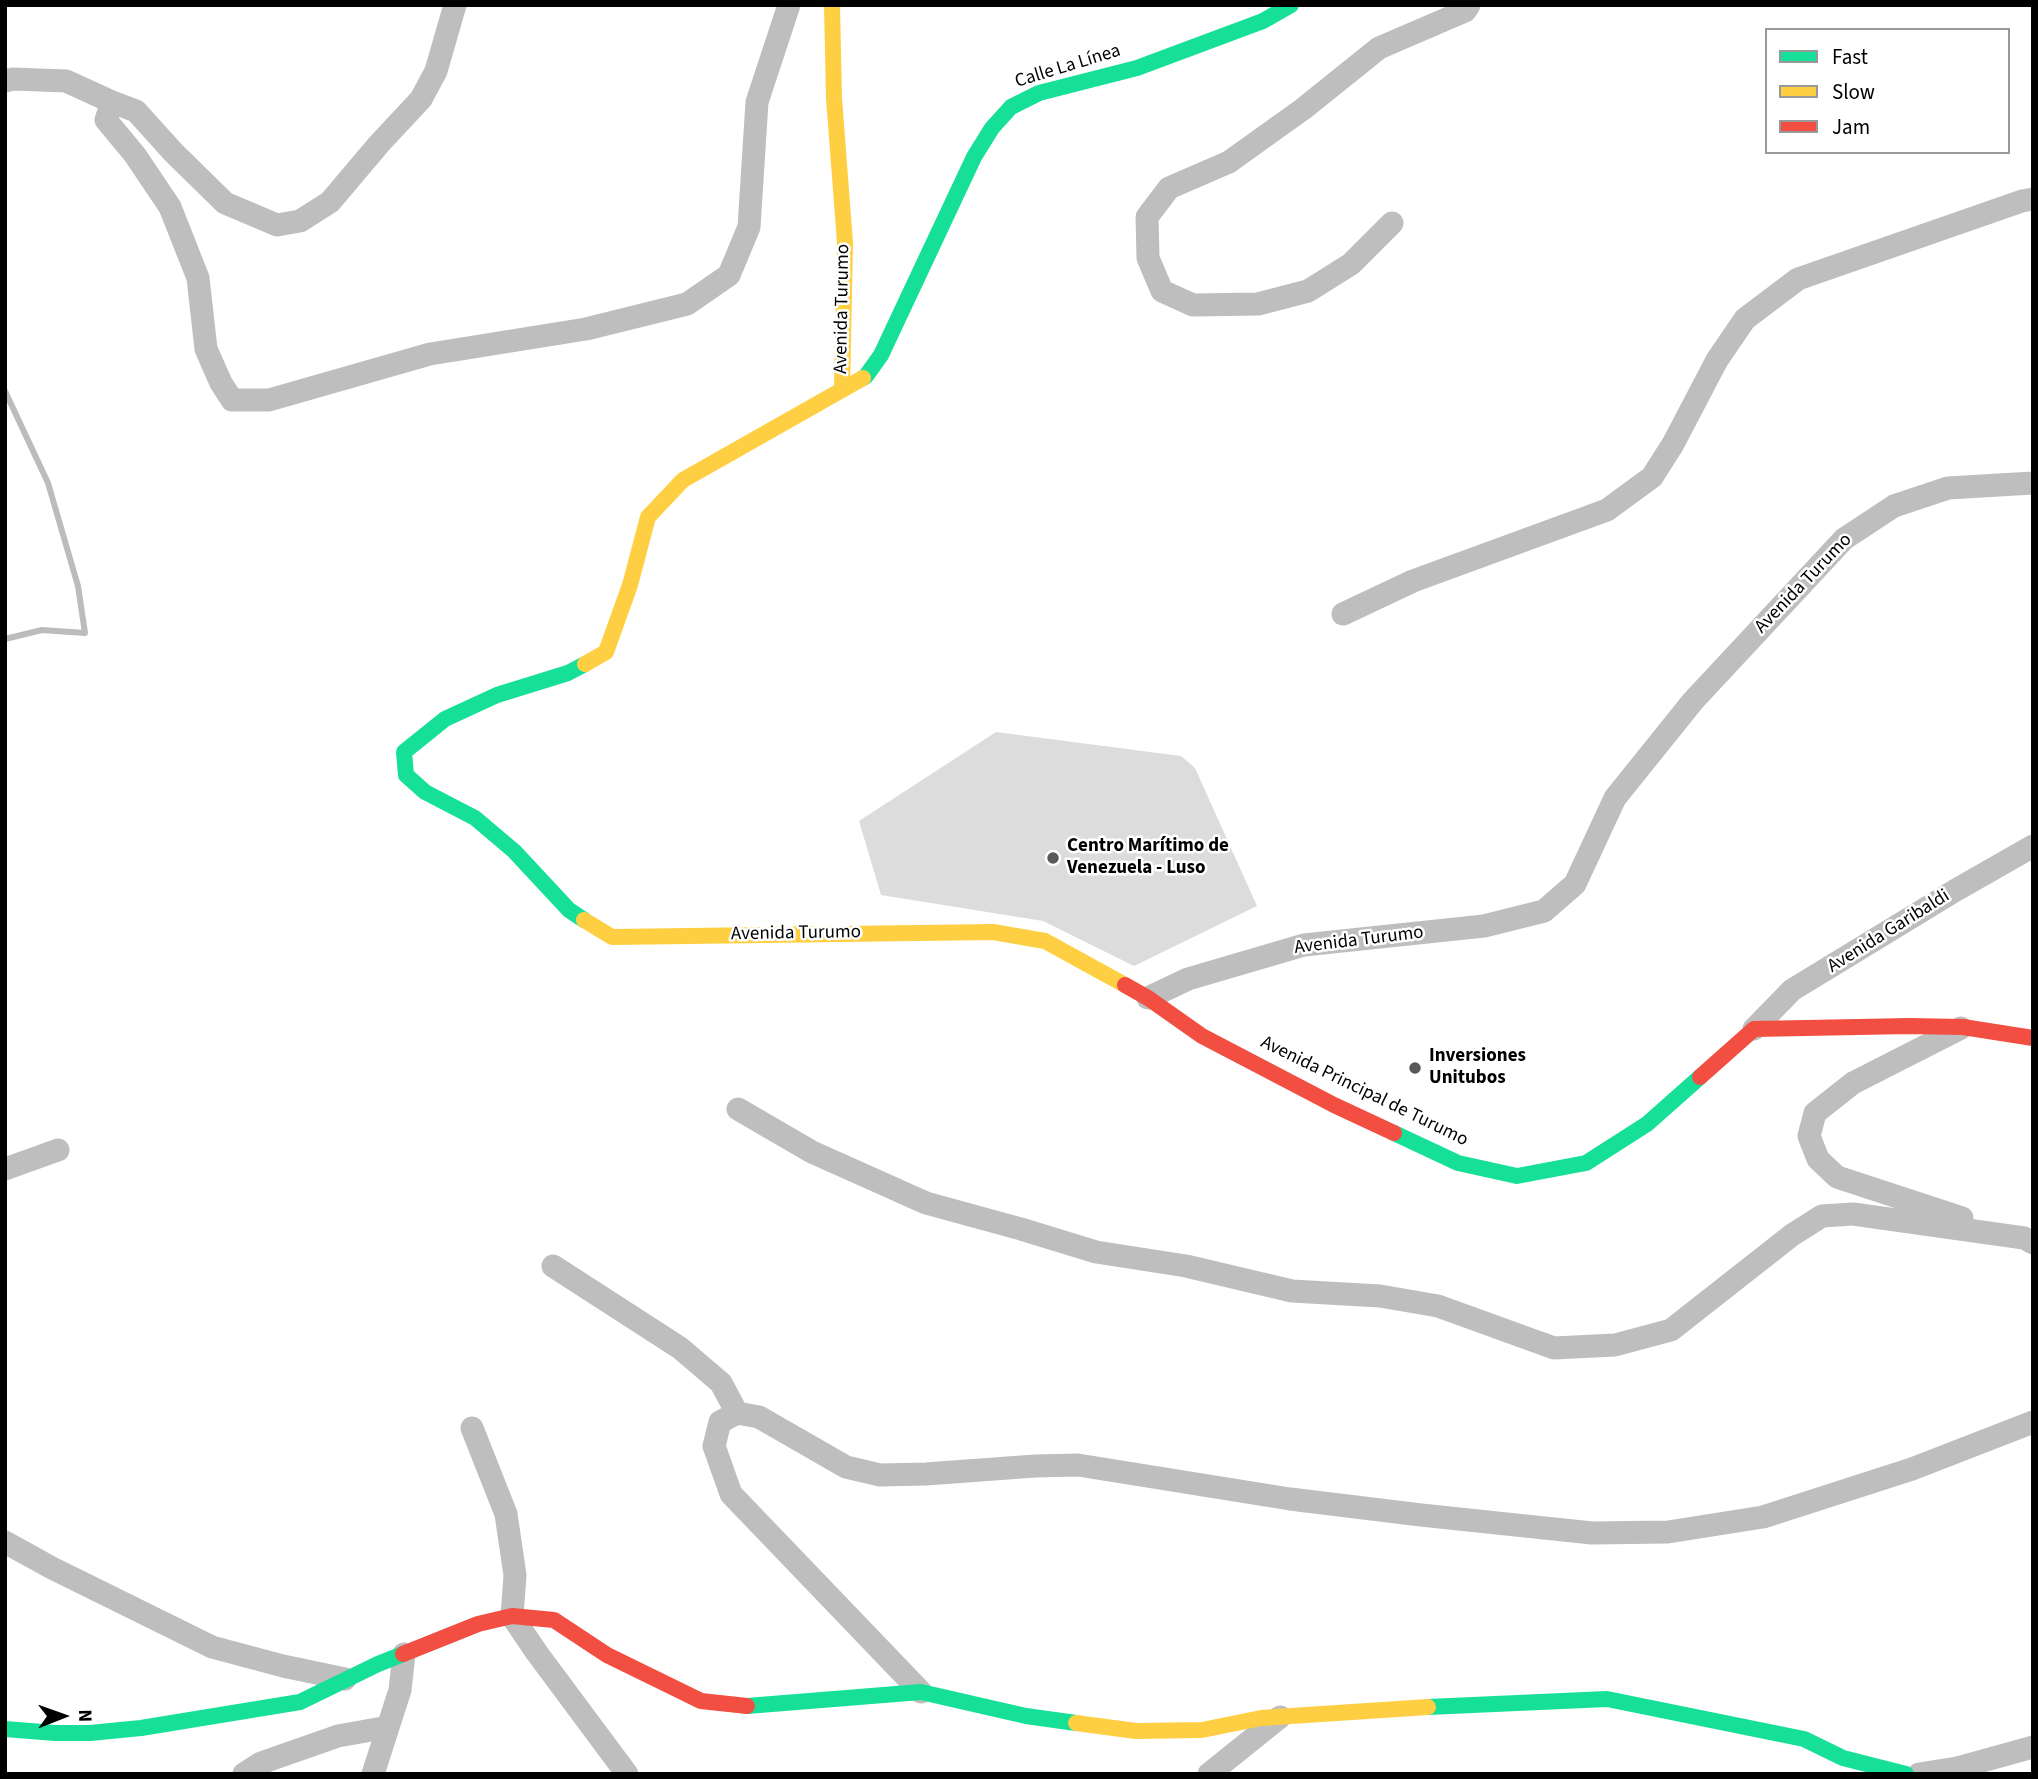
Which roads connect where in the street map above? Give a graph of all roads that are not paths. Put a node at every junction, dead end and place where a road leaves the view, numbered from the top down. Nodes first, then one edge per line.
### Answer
1 (455, 5) edge
2 (789, 5) edge
3 (1291, 5) edge
4 (1469, 5) edge
5 (833, 10) edge
6 (5, 81) edge
7 (112, 102) junction
8 (2033, 199) edge
9 (1392, 223) dead end
10 (842, 389) junction
11 (2033, 483) edge
12 (1343, 614) dead end
13 (2033, 846) edge
14 (1149, 998) junction
15 (1964, 1027) junction
16 (1754, 1030) junction
17 (2033, 1038) edge
18 (738, 1110) dead end
19 (58, 1150) dead end
20 (5, 1169) edge
21 (2028, 1241) edge
22 (554, 1266) dead end
23 (737, 1413) junction
24 (2033, 1422) edge
25 (472, 1428) dead end
26 (5, 1542) edge
27 (512, 1616) junction
28 (404, 1654) junction
29 (345, 1679) junction
30 (921, 1692) junction
31 (1280, 1717) junction
32 (388, 1727) junction
33 (5, 1729) edge
34 (2033, 1747) edge
35 (244, 1774) edge
36 (373, 1774) edge
37 (627, 1774) edge
38 (1209, 1774) edge
39 (1906, 1774) edge
40 (1919, 1774) edge

1 - 7 street
2 - 7 street
3 - 10 street, Calle La Línea
4 - 9 street
5 - 10 street, Avenida Turumo
6 - 7 street
8 - 12 street
10 - 14 street, Avenida Turumo
11 - 14 street, Avenida Turumo
13 - 16 street, Avenida Garibaldi
14 - 16 street, Avenida Principal de Turumo
15 - 16 street
15 - 17 street
15 - 21 street
18 - 21 street
19 - 20 street
22 - 23 street
23 - 24 street
23 - 30 street
25 - 27 street
26 - 29 street
27 - 28 street
27 - 30 street
27 - 37 street
28 - 29 street
28 - 32 street
29 - 33 street
30 - 31 street
31 - 38 street
31 - 39 street
32 - 35 street
32 - 36 street
34 - 40 street

